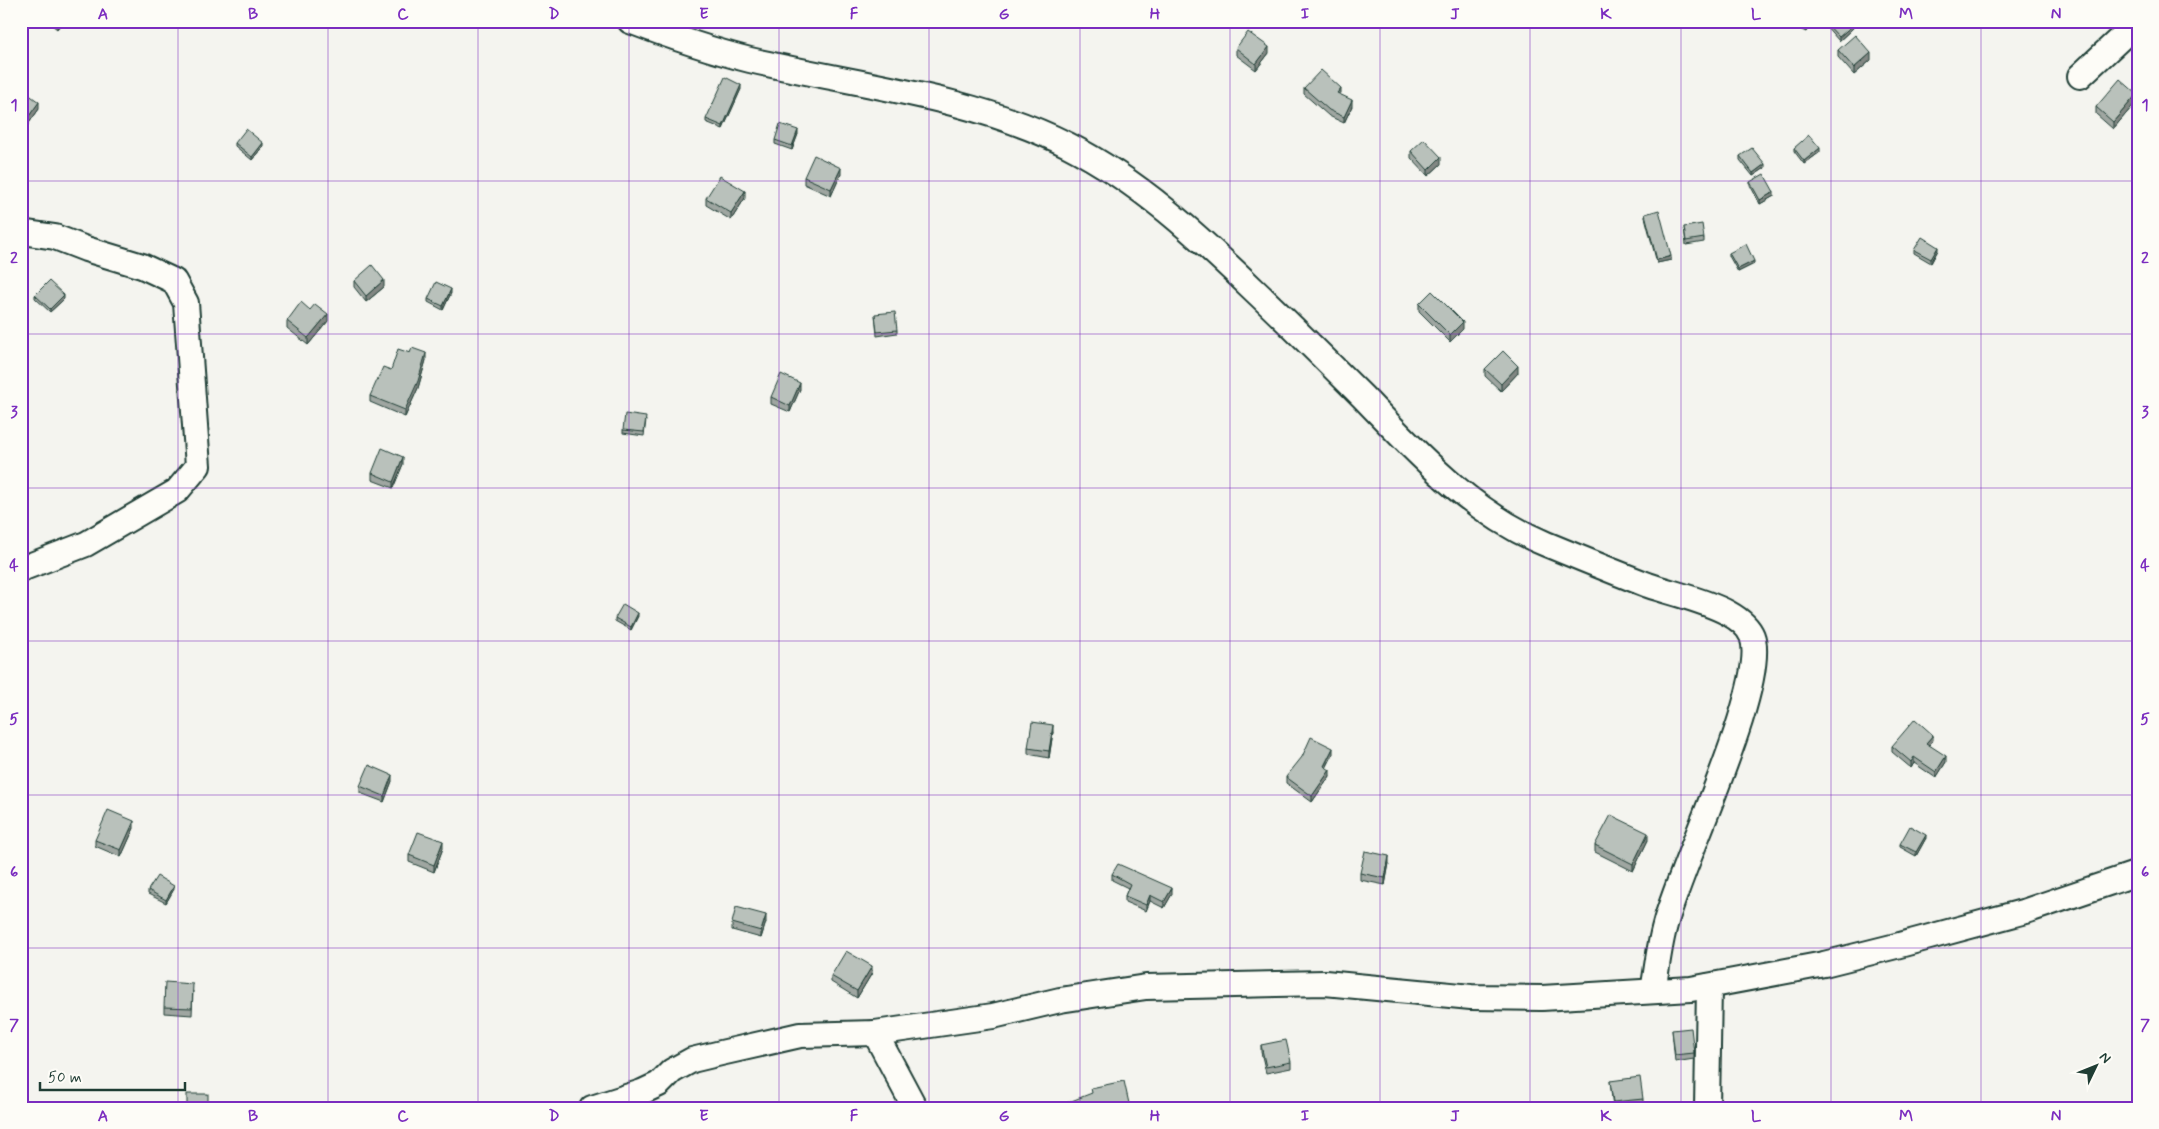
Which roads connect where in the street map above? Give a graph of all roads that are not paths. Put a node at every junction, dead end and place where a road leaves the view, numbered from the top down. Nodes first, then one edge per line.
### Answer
1 (630, 21) edge
2 (2138, 22) edge
3 (2080, 76) dead end
4 (21, 232) edge
5 (21, 569) edge
6 (2138, 873) edge
7 (1709, 986) junction
8 (1652, 991) junction
9 (875, 1033) junction
10 (592, 1108) edge
11 (915, 1108) edge
12 (1707, 1108) edge

1 - 8 street
2 - 3 street
4 - 5 street
6 - 7 street
7 - 8 street
7 - 12 street
8 - 9 street
9 - 10 street
9 - 11 street

